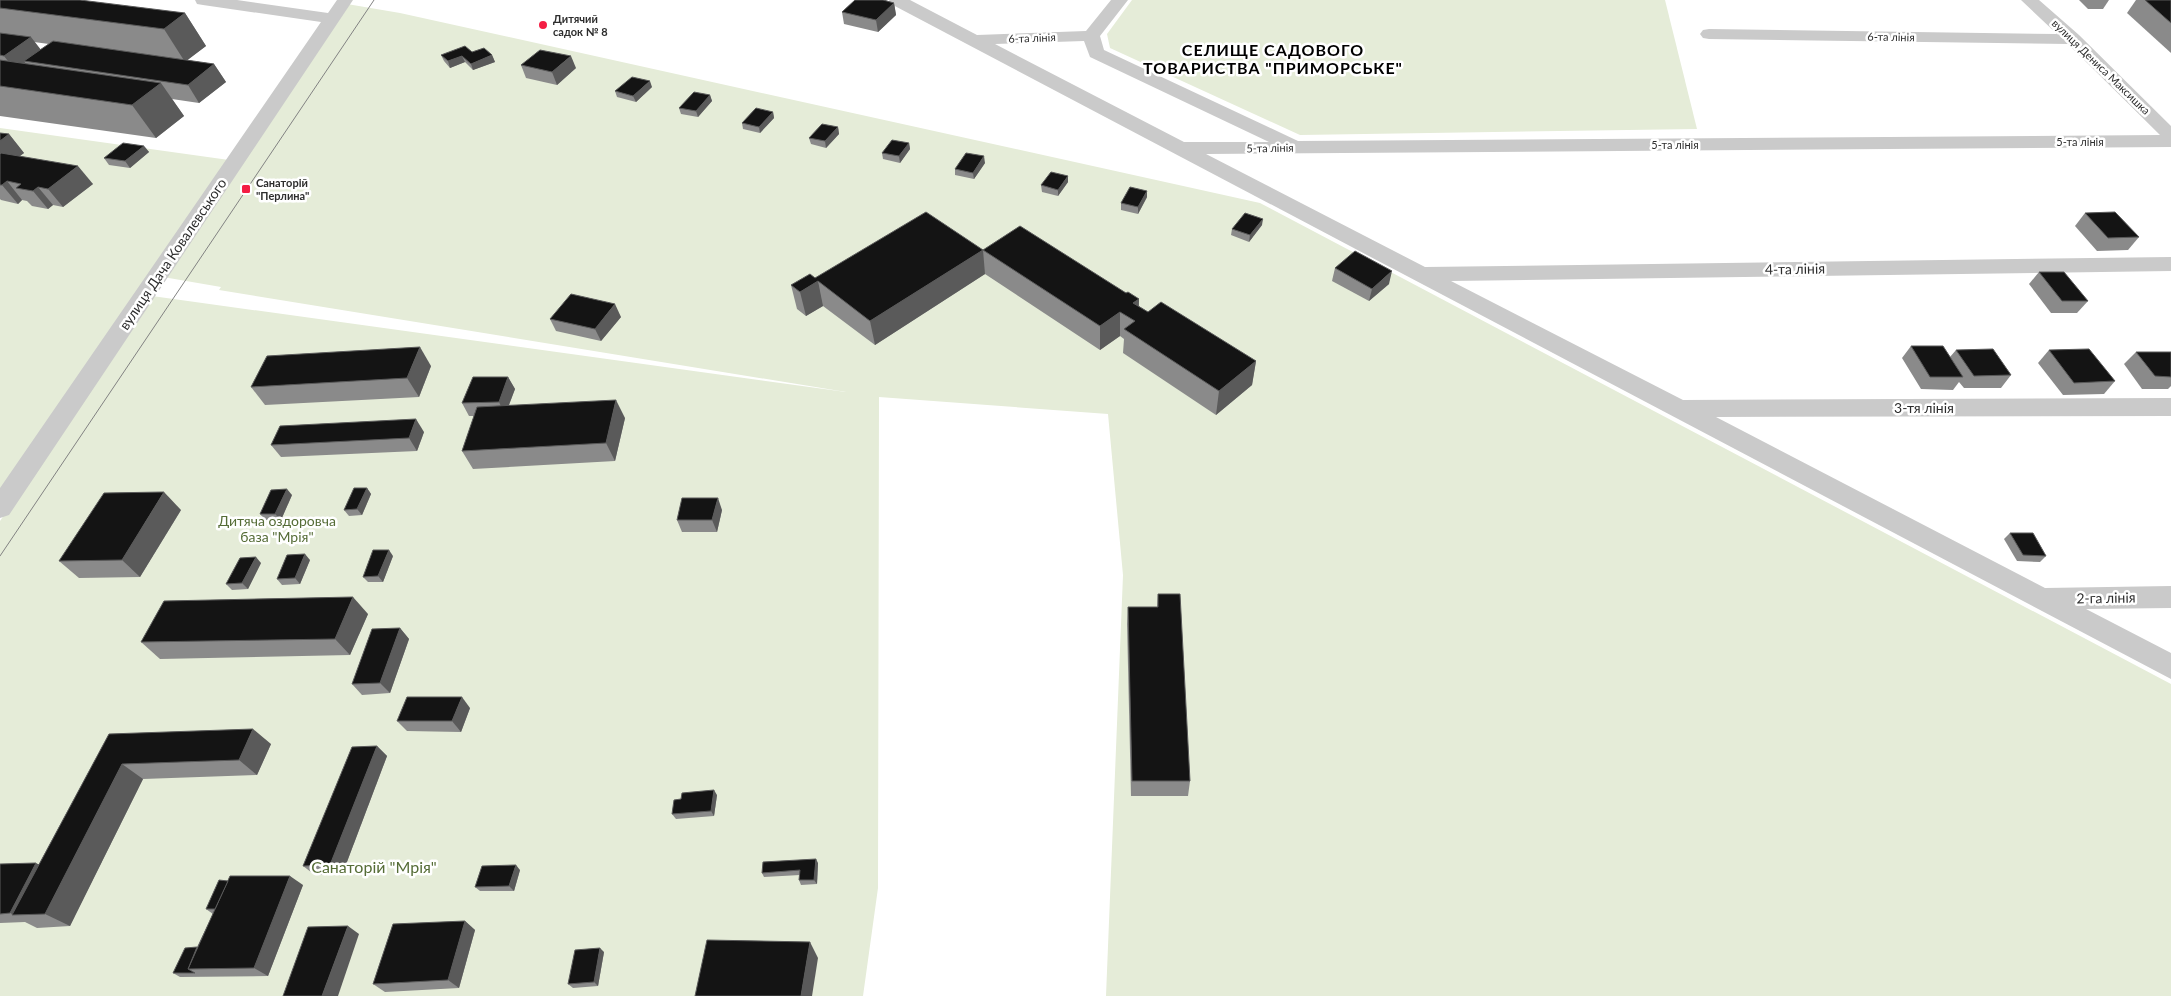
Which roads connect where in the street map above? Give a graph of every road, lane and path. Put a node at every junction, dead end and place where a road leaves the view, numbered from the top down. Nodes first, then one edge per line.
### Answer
1 (203, 0) edge
2 (345, 0) edge
3 (898, 0) edge
4 (1120, 0) edge
5 (2029, 0) edge
6 (332, 19) junction
7 (1709, 34) dead end
8 (1091, 36) junction
9 (2072, 39) junction
10 (974, 40) junction
11 (2171, 136) edge
12 (2171, 141) edge
13 (1297, 147) junction
14 (1179, 148) junction
15 (2171, 264) edge
16 (1419, 274) junction
17 (2171, 407) edge
18 (1677, 409) junction
19 (0, 508) edge
20 (2171, 597) edge
21 (2041, 599) junction
22 (2171, 667) edge

1 - 6 street
2 - 6 street, вулиця Дача Ковалевського
3 - 10 street
4 - 8 street
5 - 9 street, вулиця Дениса Максишка
6 - 19 street, вулиця Дача Ковалевського
7 - 9 street, 6-та лінія
8 - 10 street, 6-та лінія
8 - 13 street
9 - 11 street, вулиця Дениса Максишка
10 - 14 street
12 - 13 street, 5-та лінія
13 - 14 street, 5-та лінія
14 - 16 street
15 - 16 street, 4-та лінія
16 - 18 street
17 - 18 street, 3-тя лінія
18 - 21 street
20 - 21 street, 2-га лінія
21 - 22 street

